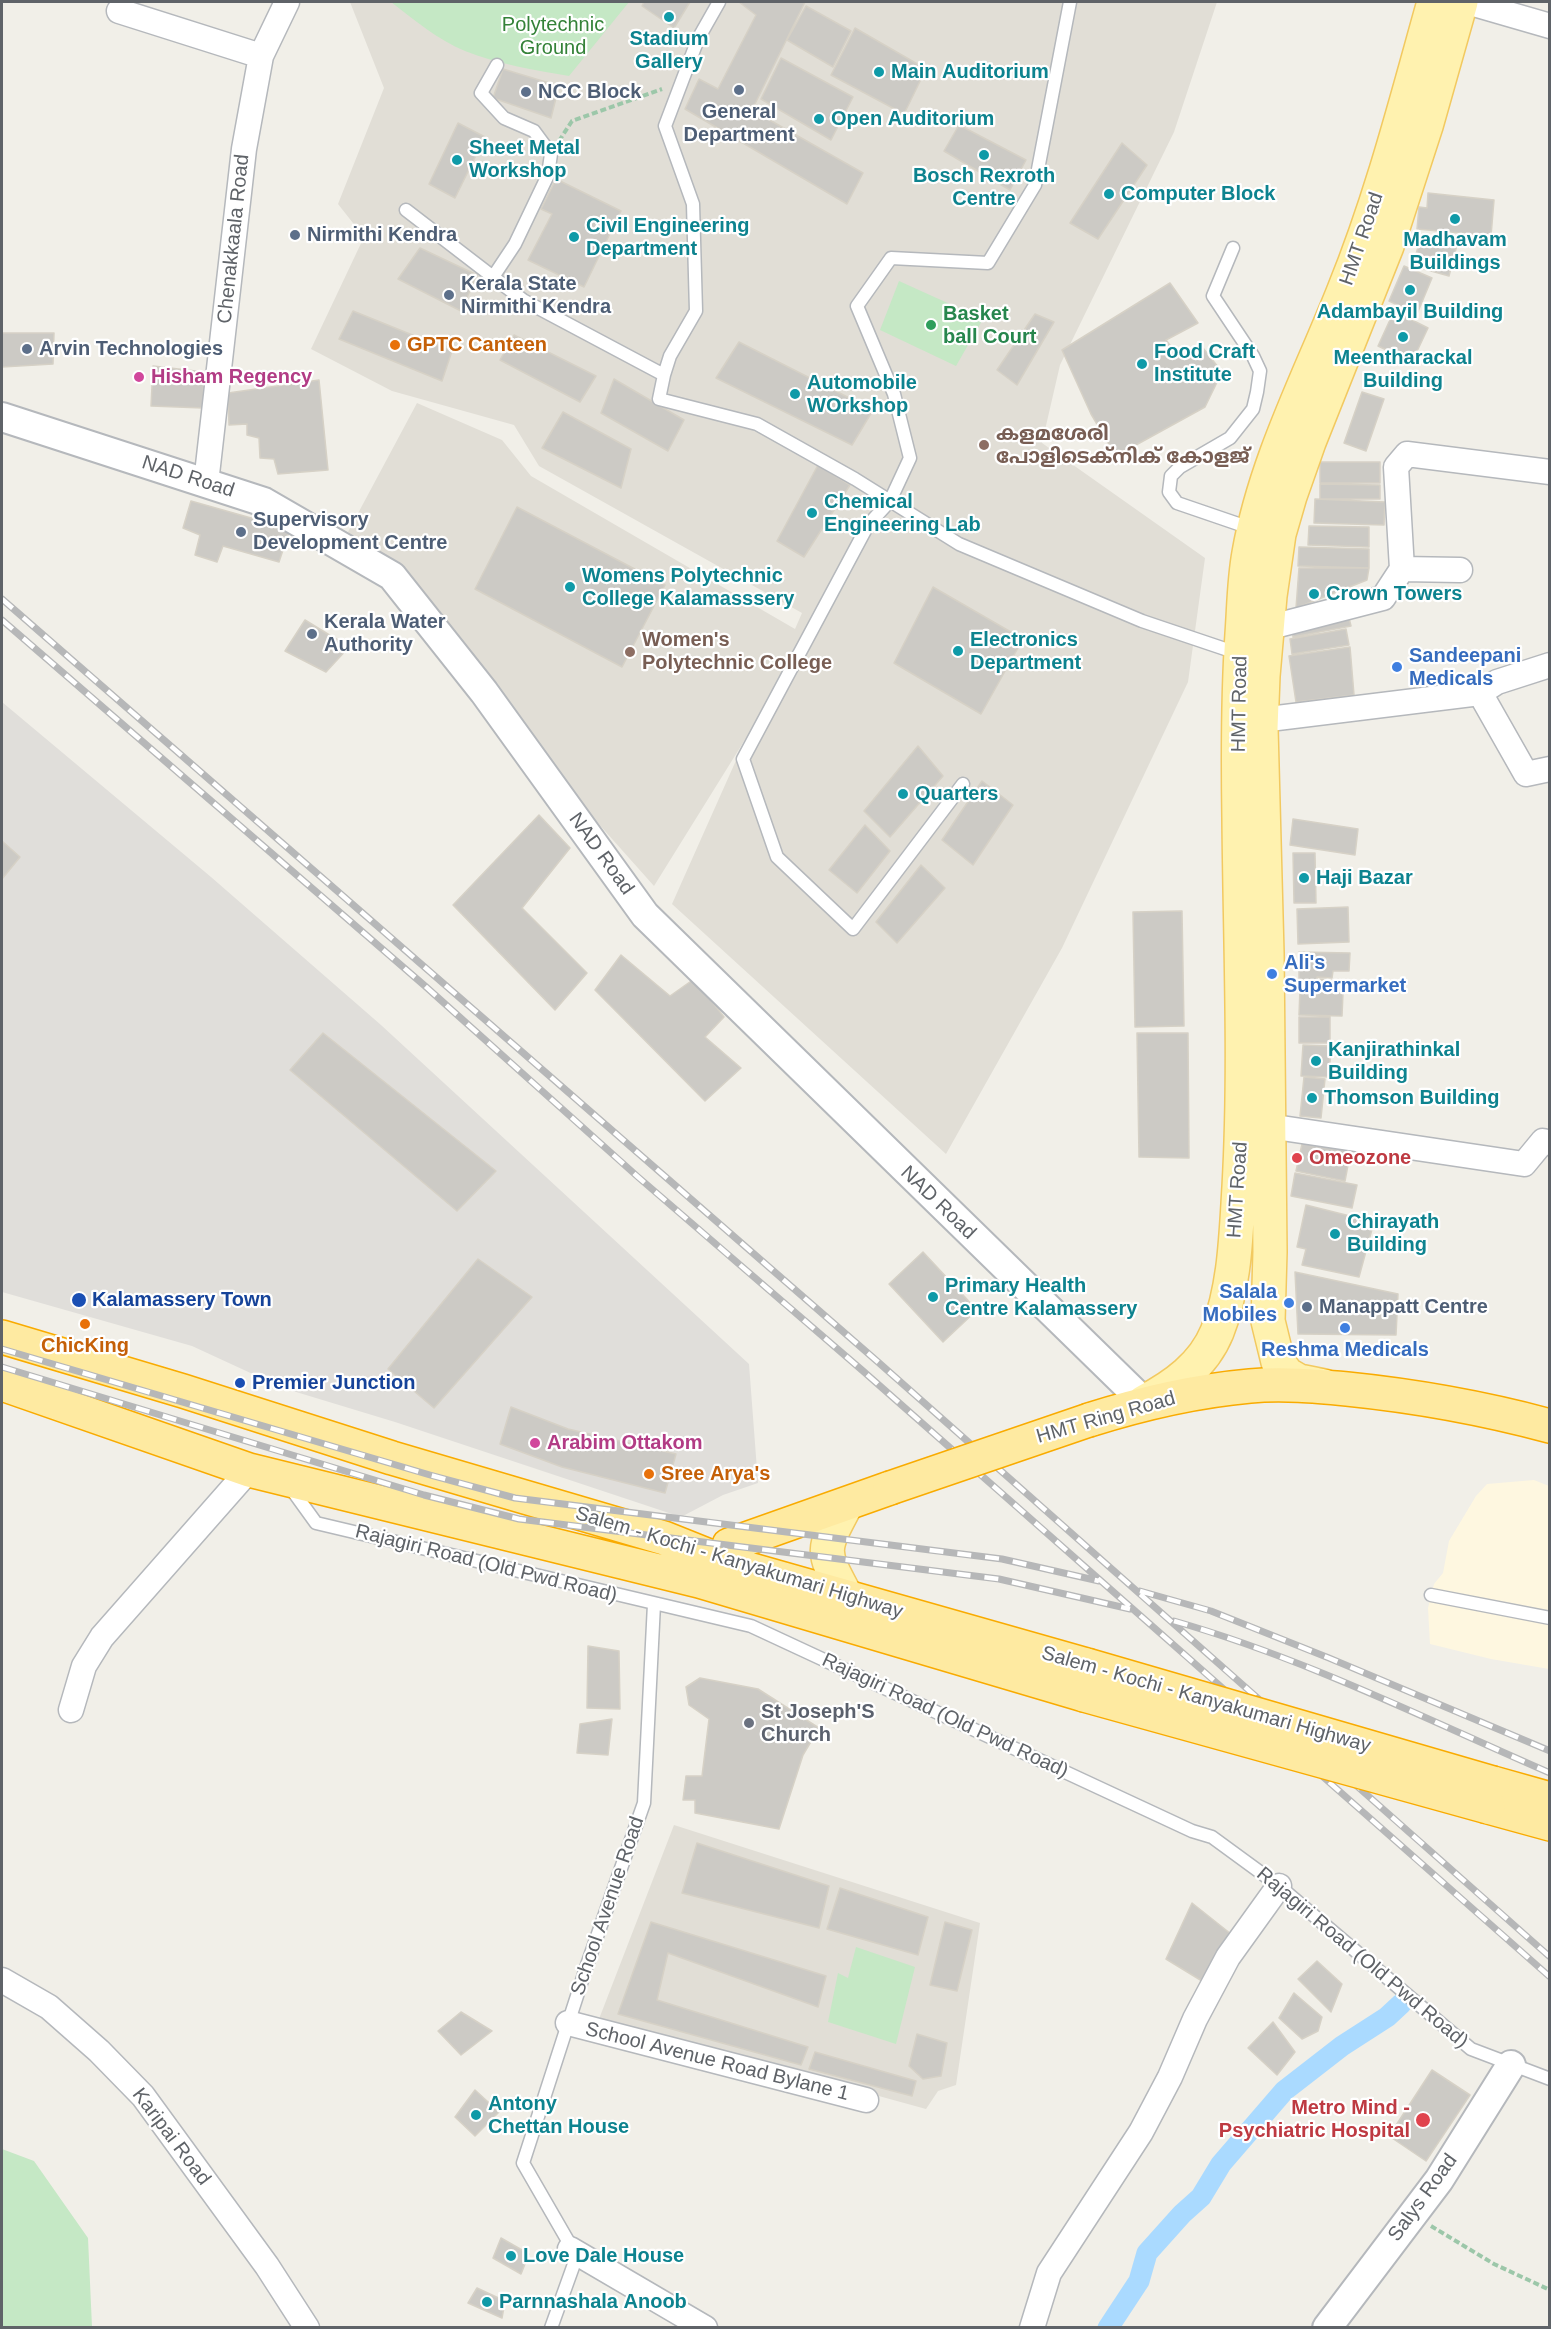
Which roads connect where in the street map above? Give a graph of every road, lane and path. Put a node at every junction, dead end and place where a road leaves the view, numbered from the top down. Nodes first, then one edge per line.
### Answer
1 (287, 2) edge
2 (719, 2) edge
3 (1070, 2) edge
4 (1434, 2) edge
5 (1461, 2) edge
6 (1467, 2) edge
7 (119, 11) dead end
8 (1550, 26) edge
9 (261, 56) junction
10 (497, 65) dead end
11 (681, 83) junction
12 (551, 154) junction
13 (406, 210) dead end
14 (1233, 248) dead end
15 (493, 277) junction
16 (664, 375) junction
17 (2, 417) edge
18 (1550, 472) edge
19 (206, 483) junction
20 (890, 501) junction
21 (1254, 529) junction
22 (1402, 569) junction
23 (1460, 570) dead end
24 (1267, 628) junction
25 (1241, 654) junction
26 (1550, 665) edge
27 (1480, 693) junction
28 (1261, 720) junction
29 (1550, 769) edge
30 (963, 784) dead end
31 (1268, 1126) junction
32 (1550, 1143) edge
33 (2, 1336) edge
34 (2, 1384) edge
35 (1329, 1387) junction
36 (1144, 1402) junction
37 (1550, 1425) edge
38 (249, 1470) junction
39 (286, 1481) junction
40 (846, 1505) junction
41 (724, 1562) junction
42 (773, 1590) junction
43 (1431, 1595) dead end
44 (847, 1598) junction
45 (654, 1604) junction
46 (1550, 1618) edge
47 (1086, 1680) junction
48 (71, 1710) dead end
49 (1491, 1795) junction
50 (1550, 1799) edge
51 (1550, 1824) edge
52 (1280, 1886) junction
53 (2, 1980) edge
54 (568, 2023) junction
55 (1511, 2064) junction
56 (1550, 2079) edge
57 (866, 2100) dead end
58 (1413, 2214) junction
59 (570, 2249) junction
60 (1550, 2290) edge
61 (307, 2328) edge
62 (551, 2328) edge
63 (705, 2328) edge
64 (1032, 2328) edge
65 (1327, 2328) edge

1 - 9 street, Chenakkaala Road
2 - 11 lane
3 - 20 lane
4 - 21 main road, HMT Road
5 - 24 main road, HMT Road
6 - 8 street
7 - 9 street
9 - 19 street, Chenakkaala Road
10 - 12 lane
11 - 12 path
11 - 16 lane
12 - 15 lane
13 - 15 lane
14 - 21 lane
15 - 16 lane
16 - 20 lane
17 - 19 street, NAD Road
18 - 22 street
19 - 36 street, NAD Road
20 - 25 lane
20 - 30 lane
21 - 25 main road, HMT Road
22 - 23 street
22 - 24 street
24 - 28 main road, HMT Road
25 - 36 main road, HMT Road
26 - 27 street
27 - 28 street
27 - 29 street
28 - 31 main road, HMT Road
31 - 32 street
31 - 35 main road, HMT Road
33 - 41 highway, Salem - Kochi - Kanyakumari Highway
34 - 38 highway, Salem - Kochi - Kanyakumari Highway
35 - 36 highway, HMT Ring Road
35 - 37 highway, HMT Ring Road
36 - 40 highway, HMT Ring Road, bridge
38 - 39 highway, Salem - Kochi - Kanyakumari Highway
38 - 48 street
39 - 42 highway, Salem - Kochi - Kanyakumari Highway
39 - 45 lane, Rajagiri Road (Old Pwd Road)
40 - 41 highway, HMT Ring Road
40 - 44 main road
41 - 42 highway, Salem - Kochi - Kanyakumari Highway
42 - 44 highway, Salem - Kochi - Kanyakumari Highway
42 - 47 highway, Salem - Kochi - Kanyakumari Highway
43 - 46 lane
44 - 47 highway, Salem - Kochi - Kanyakumari Highway
45 - 52 lane, Rajagiri Road (Old Pwd Road)
45 - 54 lane, School Avenue Road
47 - 49 highway, bridge
49 - 50 highway
49 - 51 highway
52 - 55 lane, Rajagiri Road (Old Pwd Road)
52 - 64 street
53 - 61 street, Karipai Road
54 - 57 street, School Avenue Road Bylane 1
54 - 59 lane, School Avenue Road
55 - 56 lane, Rajagiri Road (Old Pwd Road)
55 - 58 street, Salys Road
58 - 60 path
58 - 65 street, Salys Road
59 - 62 lane, School Avenue Road
59 - 63 street

